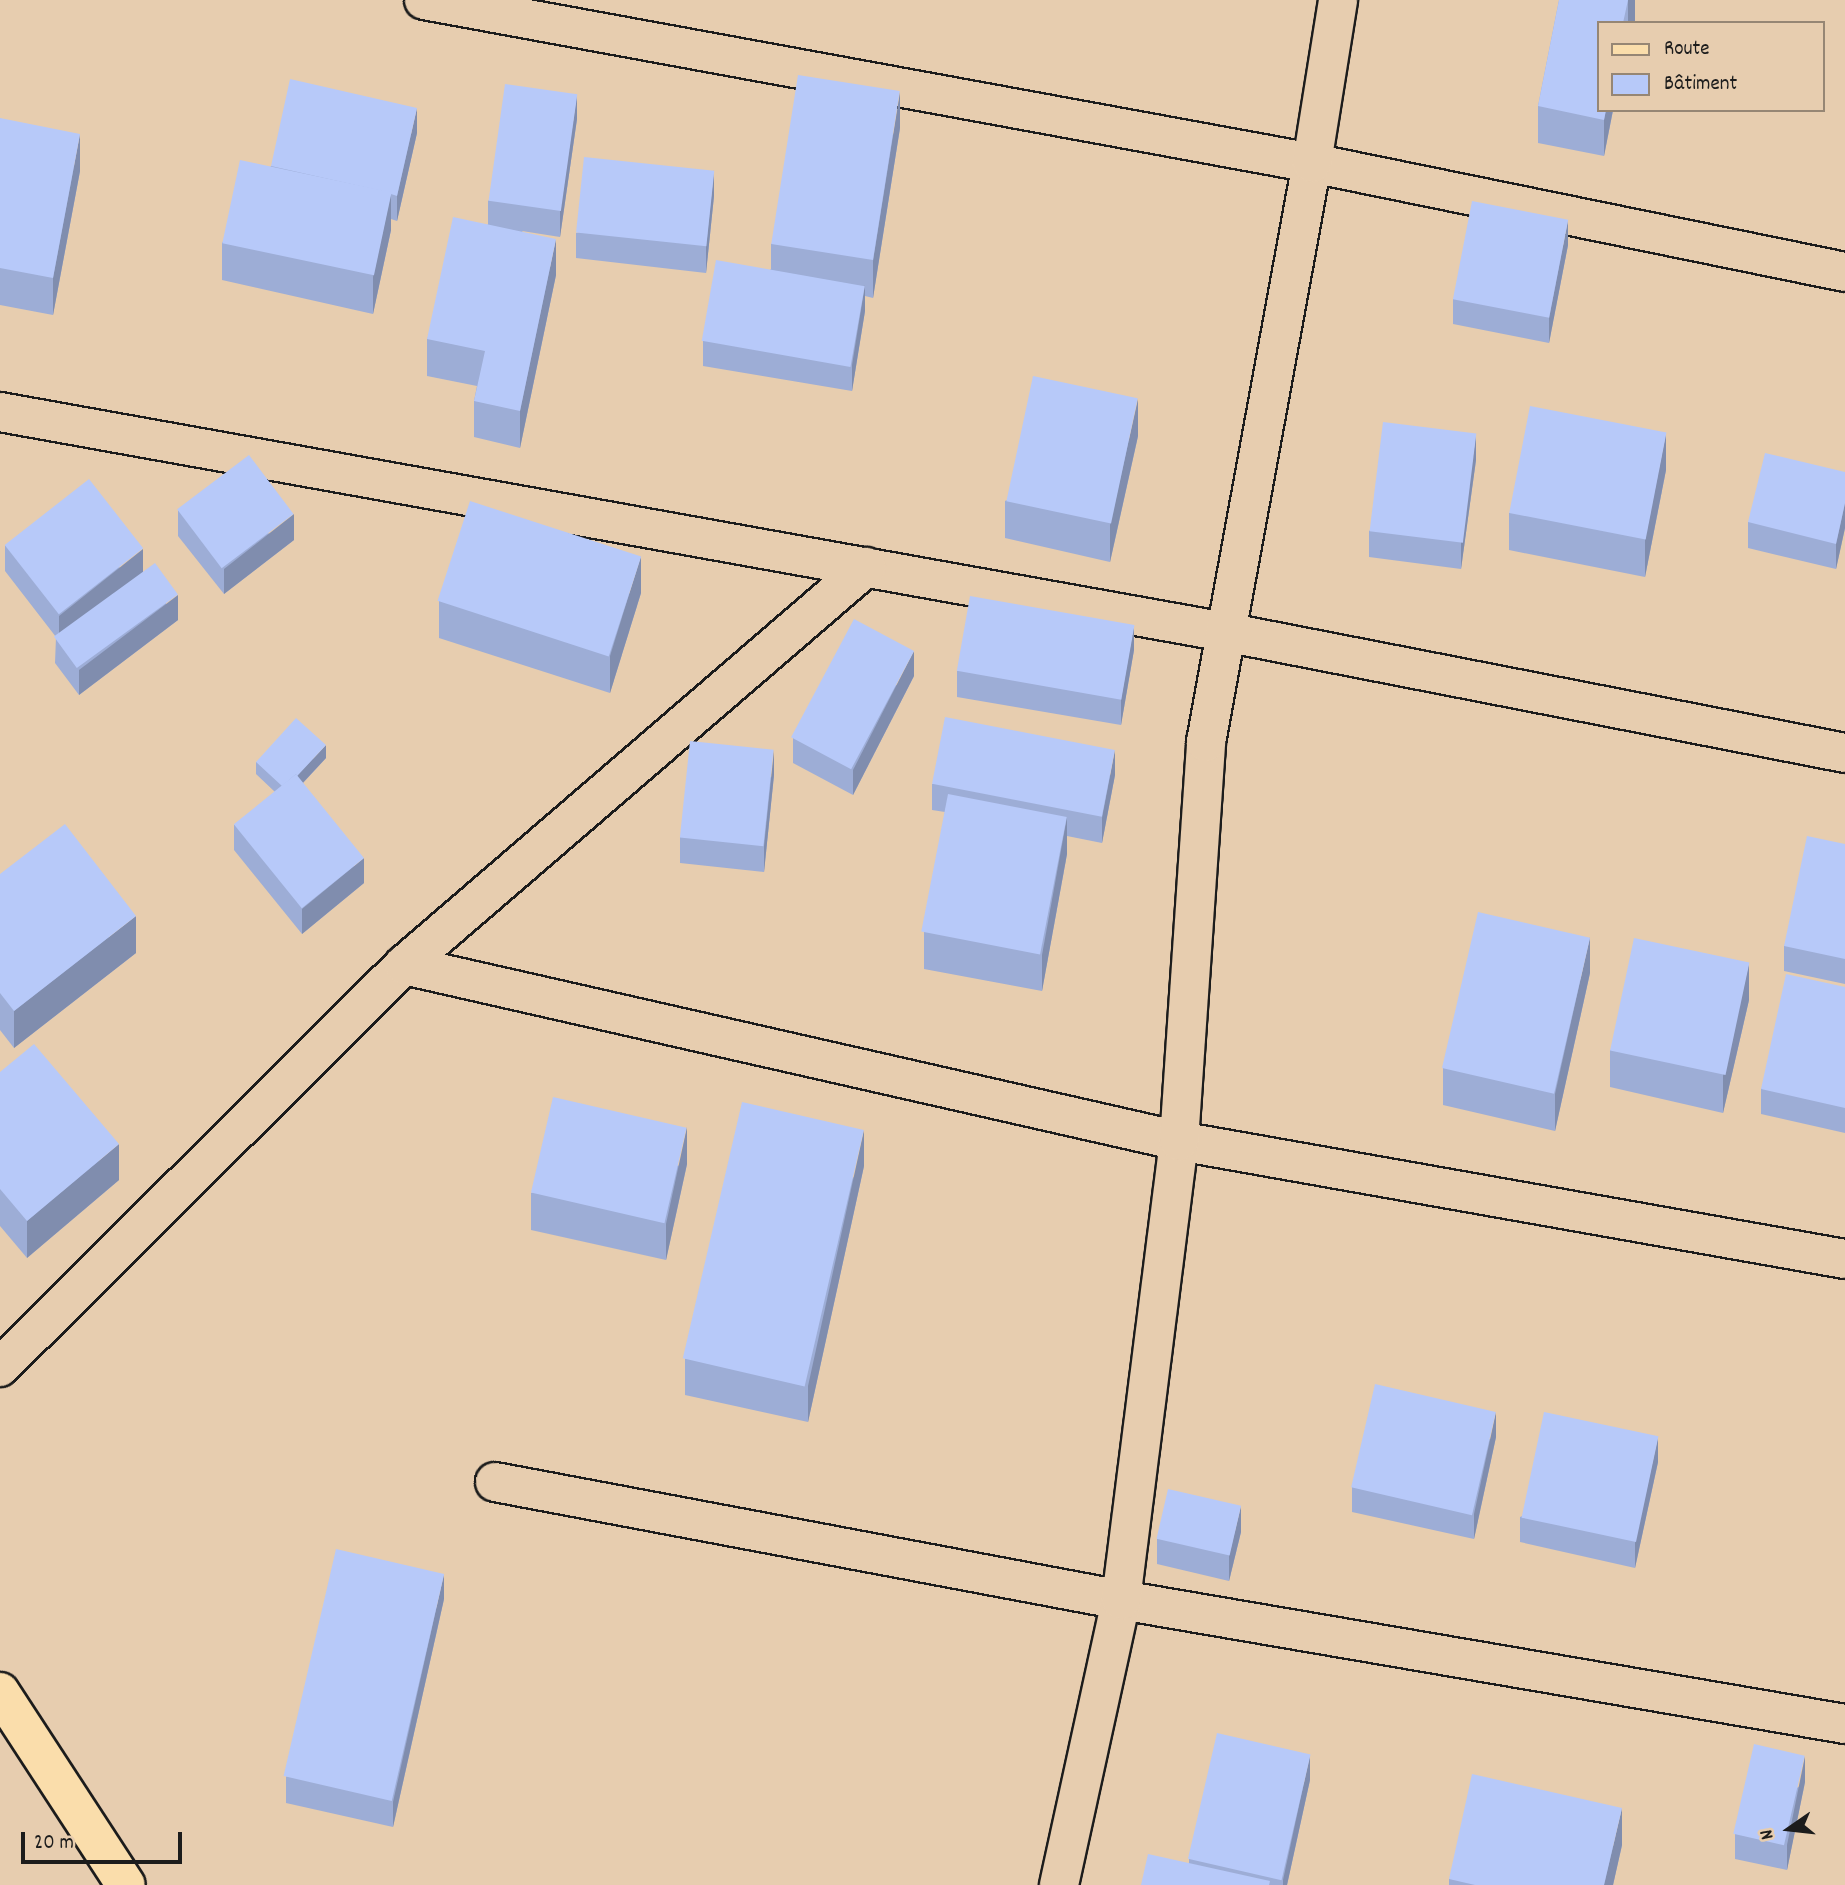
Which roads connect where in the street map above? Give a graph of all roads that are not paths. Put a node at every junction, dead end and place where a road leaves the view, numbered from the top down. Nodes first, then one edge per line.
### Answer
1 (424, 0) edge
2 (1338, 0) edge
3 (1312, 163) junction
4 (1845, 272) edge
5 (0, 412) edge
6 (866, 567) junction
7 (1225, 632) junction
8 (1845, 753) edge
9 (404, 965) junction
10 (1179, 1141) junction
11 (1845, 1259) edge
12 (0, 1367) edge
13 (495, 1482) dead end
14 (1121, 1600) junction
15 (0, 1692) edge
16 (1845, 1724) edge
17 (126, 1885) edge
18 (1059, 1885) edge

1 - 3 street
2 - 3 street
3 - 4 street
3 - 7 street
5 - 6 street
6 - 7 street
6 - 9 street
7 - 8 street
7 - 10 street
9 - 10 street
9 - 12 street
10 - 11 street
10 - 14 street
13 - 14 street
14 - 16 street
14 - 18 street
15 - 17 main road

